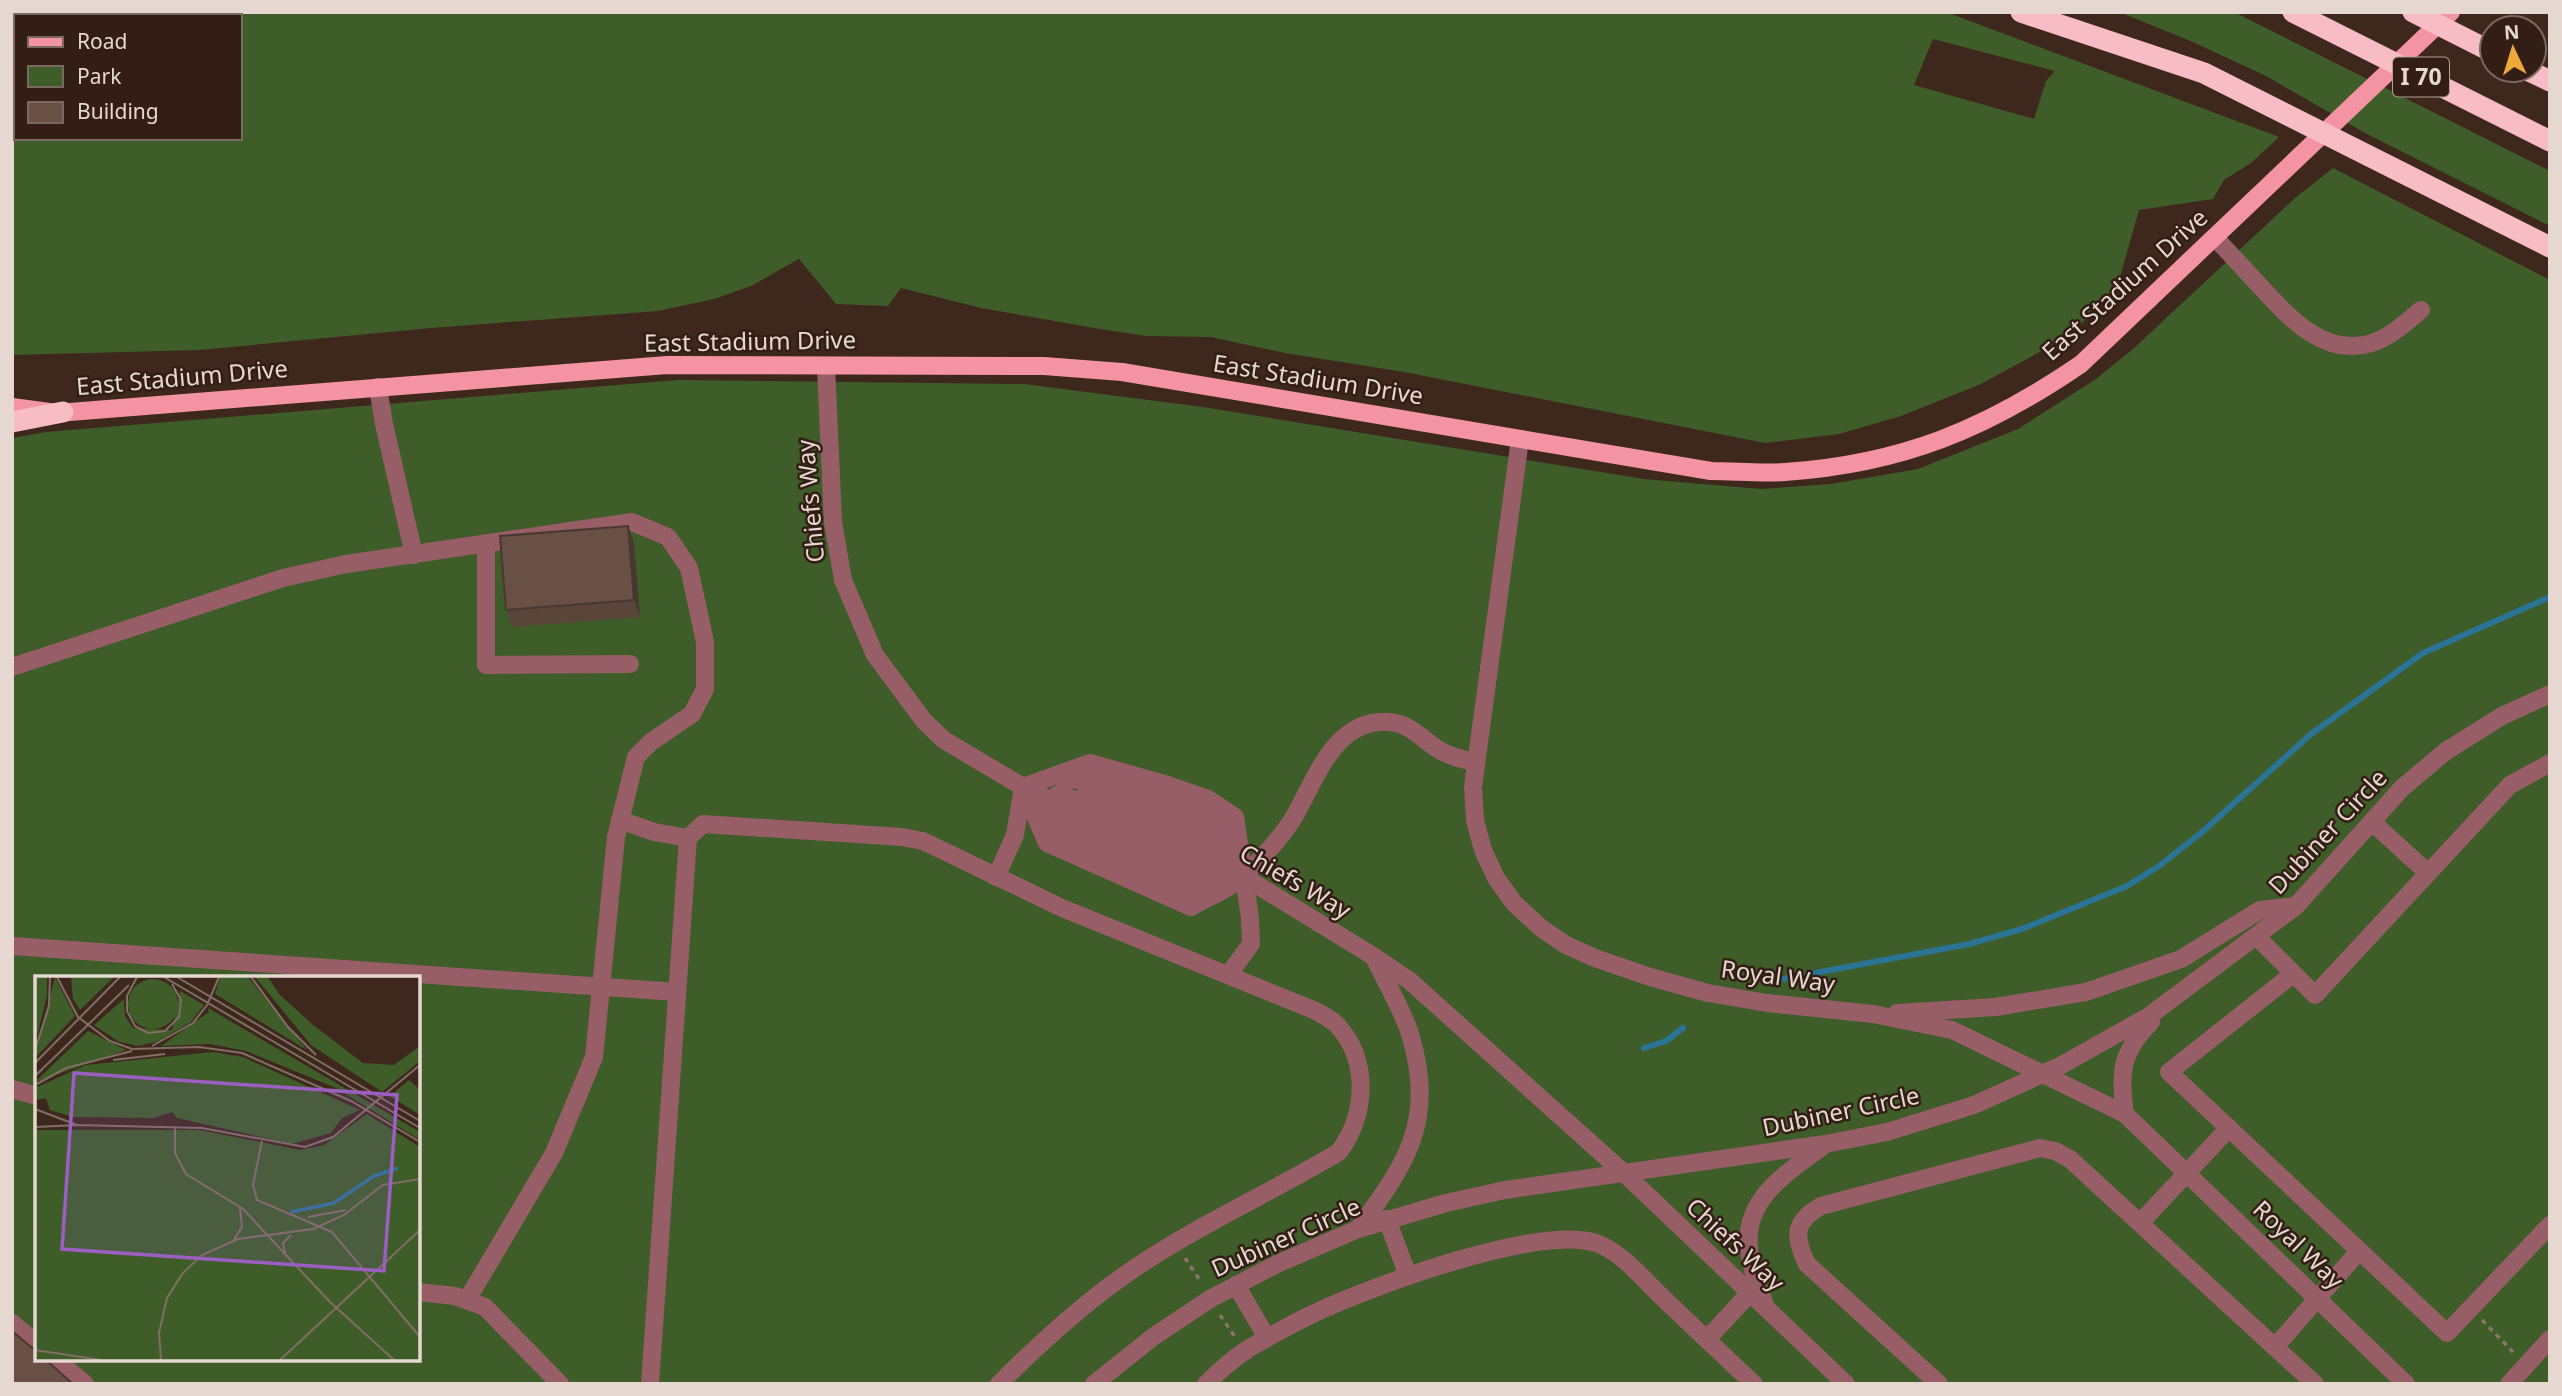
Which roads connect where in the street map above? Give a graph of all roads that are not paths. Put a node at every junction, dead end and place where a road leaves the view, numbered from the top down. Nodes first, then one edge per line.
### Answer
1 (2021, 12) edge
2 (2293, 12) edge
3 (2413, 12) edge
4 (2451, 12) edge
5 (2478, 45) edge
6 (2550, 141) edge
7 (2215, 237) junction
8 (2550, 247) edge
9 (2421, 310) dead end
10 (826, 366) junction
11 (378, 387) junction
12 (12, 407) edge
13 (62, 412) junction
14 (12, 422) edge
15 (1520, 439) junction
16 (486, 545) junction
17 (414, 555) junction
18 (630, 664) dead end
19 (12, 667) edge
20 (2550, 694) edge
21 (1475, 762) junction
22 (2550, 763) edge
23 (1023, 787) junction
24 (620, 820) junction
25 (2372, 822) junction
26 (688, 838) junction
27 (2428, 873) junction
28 (996, 877) junction
29 (1244, 877) junction
30 (2296, 906) junction
31 (2257, 937) junction
32 (12, 946) edge
33 (1373, 956) junction
34 (2293, 974) junction
35 (1228, 975) junction
36 (602, 987) junction
37 (677, 992) junction
38 (2172, 999) junction
39 (1872, 1014) junction
40 (2045, 1073) junction
41 (12, 1089) edge
42 (35, 1095) edge
43 (2125, 1114) junction
44 (2228, 1128) junction
45 (1825, 1144) junction
46 (1625, 1174) junction
47 (2188, 1174) junction
48 (1387, 1220) junction
49 (2140, 1223) junction
50 (2550, 1224) edge
51 (1358, 1229) junction
52 (2359, 1251) junction
53 (1408, 1276) junction
54 (1236, 1285) junction
55 (420, 1292) edge
56 (1750, 1293) junction
57 (2318, 1298) junction
58 (467, 1300) junction
59 (1766, 1308) junction
60 (12, 1323) edge
61 (1267, 1338) junction
62 (1707, 1339) junction
63 (2550, 1339) edge
64 (35, 1342) edge
65 (2275, 1347) junction
66 (57, 1361) edge
67 (85, 1384) edge
68 (560, 1384) edge
69 (650, 1384) edge
70 (999, 1384) edge
71 (1094, 1384) edge
72 (1206, 1384) edge
73 (1754, 1384) edge
74 (1846, 1384) edge
75 (1938, 1384) edge
76 (2315, 1384) edge
77 (2406, 1384) edge
78 (2509, 1384) edge

1 - 8 highway
2 - 6 highway, I 70
3 - 5 highway, I 70
4 - 7 main road, East Stadium Drive
7 - 9 street
7 - 15 main road, East Stadium Drive
10 - 11 main road, East Stadium Drive
10 - 15 main road, East Stadium Drive
10 - 23 street, Chiefs Way
11 - 13 main road, East Stadium Drive
11 - 17 street
12 - 13 main road, East Stadium Drive
13 - 14 highway
15 - 21 street, Royal Way
16 - 17 street
16 - 18 street
16 - 24 street
17 - 19 street
20 - 25 street, Dubiner Circle
21 - 29 street
21 - 39 street, Royal Way
22 - 27 street
23 - 28 street
23 - 29 street, Chiefs Way
23 - 29 street
23 - 29 street
23 - 29 street
24 - 26 street
24 - 36 street
25 - 27 street
25 - 30 street, Dubiner Circle
26 - 28 street
26 - 37 street
27 - 34 street
28 - 35 street
29 - 33 street, Chiefs Way
29 - 35 street
30 - 31 street, Dubiner Circle
30 - 39 street
31 - 34 street
31 - 38 street, Dubiner Circle
32 - 36 street
33 - 46 street, Chiefs Way
33 - 51 street
34 - 44 street
35 - 70 street
36 - 37 street
36 - 58 street
37 - 69 street
38 - 40 street, Dubiner Circle
38 - 43 street
39 - 40 street, Royal Way
40 - 43 street, Royal Way
40 - 45 street, Dubiner Circle
41 - 42 street
43 - 47 street, Royal Way
44 - 47 street
44 - 52 street
45 - 46 street, Dubiner Circle
45 - 59 street
46 - 48 street, Dubiner Circle
46 - 56 street, Chiefs Way
47 - 49 street
47 - 57 street, Royal Way
48 - 51 street, Dubiner Circle
48 - 53 street
49 - 65 street
49 - 75 street
50 - 52 street
51 - 54 street, Dubiner Circle
52 - 57 street
53 - 61 street
53 - 62 street
54 - 61 street
54 - 71 street, Dubiner Circle
55 - 58 street
56 - 59 street, Chiefs Way
56 - 62 street
57 - 65 street
57 - 77 street, Royal Way
58 - 68 street
59 - 74 street, Chiefs Way
60 - 64 street
61 - 72 street
62 - 73 street
63 - 78 street
65 - 76 street
66 - 67 street

